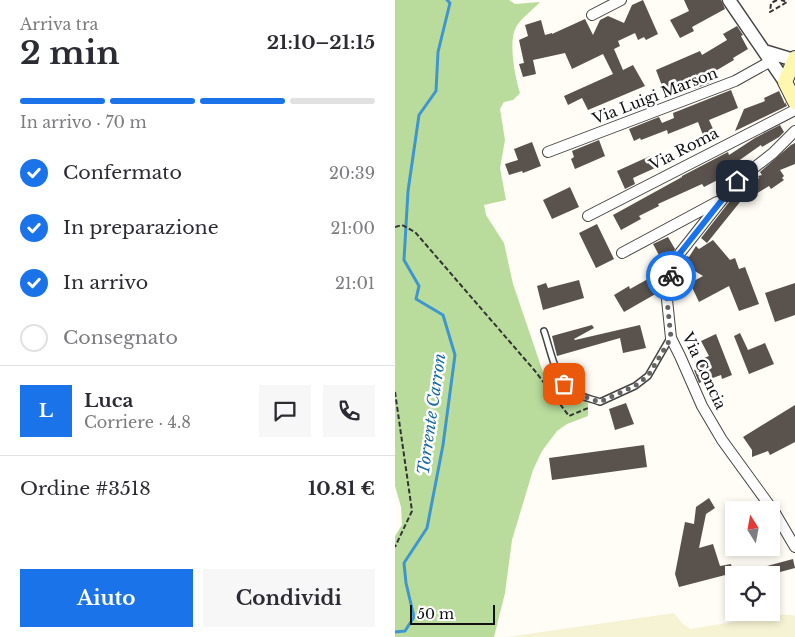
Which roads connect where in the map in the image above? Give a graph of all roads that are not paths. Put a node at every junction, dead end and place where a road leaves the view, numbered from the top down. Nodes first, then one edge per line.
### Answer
1 (621, 0) edge
2 (729, 0) edge
3 (592, 15) dead end
4 (767, 56) junction
5 (795, 59) edge
6 (785, 82) junction
7 (795, 102) edge
8 (795, 110) edge
9 (795, 131) edge
10 (548, 152) dead end
11 (722, 200) junction
12 (588, 216) dead end
13 (622, 253) dead end
14 (545, 331) dead end
15 (671, 338) junction
16 (795, 547) edge

1 - 3 street
2 - 4 street
4 - 5 street
4 - 6 street
4 - 10 street, Via Luigi Marson
5 - 6 main road
6 - 7 main road
8 - 12 street, Via Roma
9 - 11 street, Via Concia
11 - 13 street, Via Concia
11 - 15 street, Via Concia
14 - 15 lane
15 - 16 street, Via Concia

